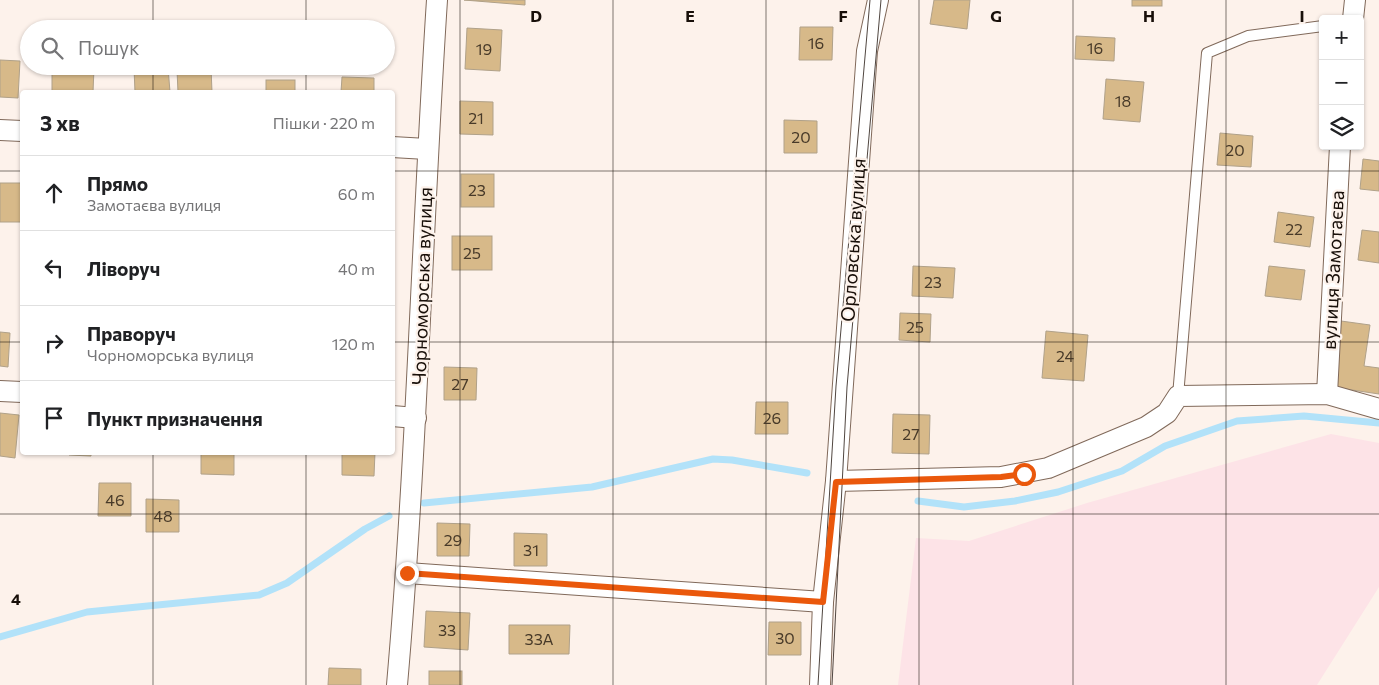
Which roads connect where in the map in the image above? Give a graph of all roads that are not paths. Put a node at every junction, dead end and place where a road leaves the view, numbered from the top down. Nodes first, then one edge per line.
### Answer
1 (437, 0) edge
2 (878, 0) edge
3 (1354, 0) edge
4 (1353, 15) edge
5 (1319, 27) edge
6 (0, 130) edge
7 (20, 131) edge
8 (395, 147) edge
9 (427, 149) junction
10 (1340, 150) edge
11 (0, 391) edge
12 (20, 392) edge
13 (1327, 394) junction
14 (1178, 396) junction
15 (1379, 409) edge
16 (395, 416) edge
17 (416, 418) junction
18 (836, 482) junction
19 (407, 573) junction
20 (823, 602) junction
21 (397, 685) edge
22 (820, 685) edge

1 - 9 street, Чорноморська вулиця
2 - 18 street, Орловська вулиця
3 - 4 street
5 - 14 lane
6 - 7 street
8 - 9 street
9 - 17 street, Чорноморська вулиця
10 - 13 street, вулиця Замотаєва
11 - 12 street
13 - 14 street
13 - 15 street
14 - 18 street
16 - 17 street
17 - 19 street, Чорноморська вулиця
18 - 20 street, Орловська вулиця
19 - 20 street
19 - 21 street, Чорноморська вулиця
20 - 22 street, Орловська вулиця

